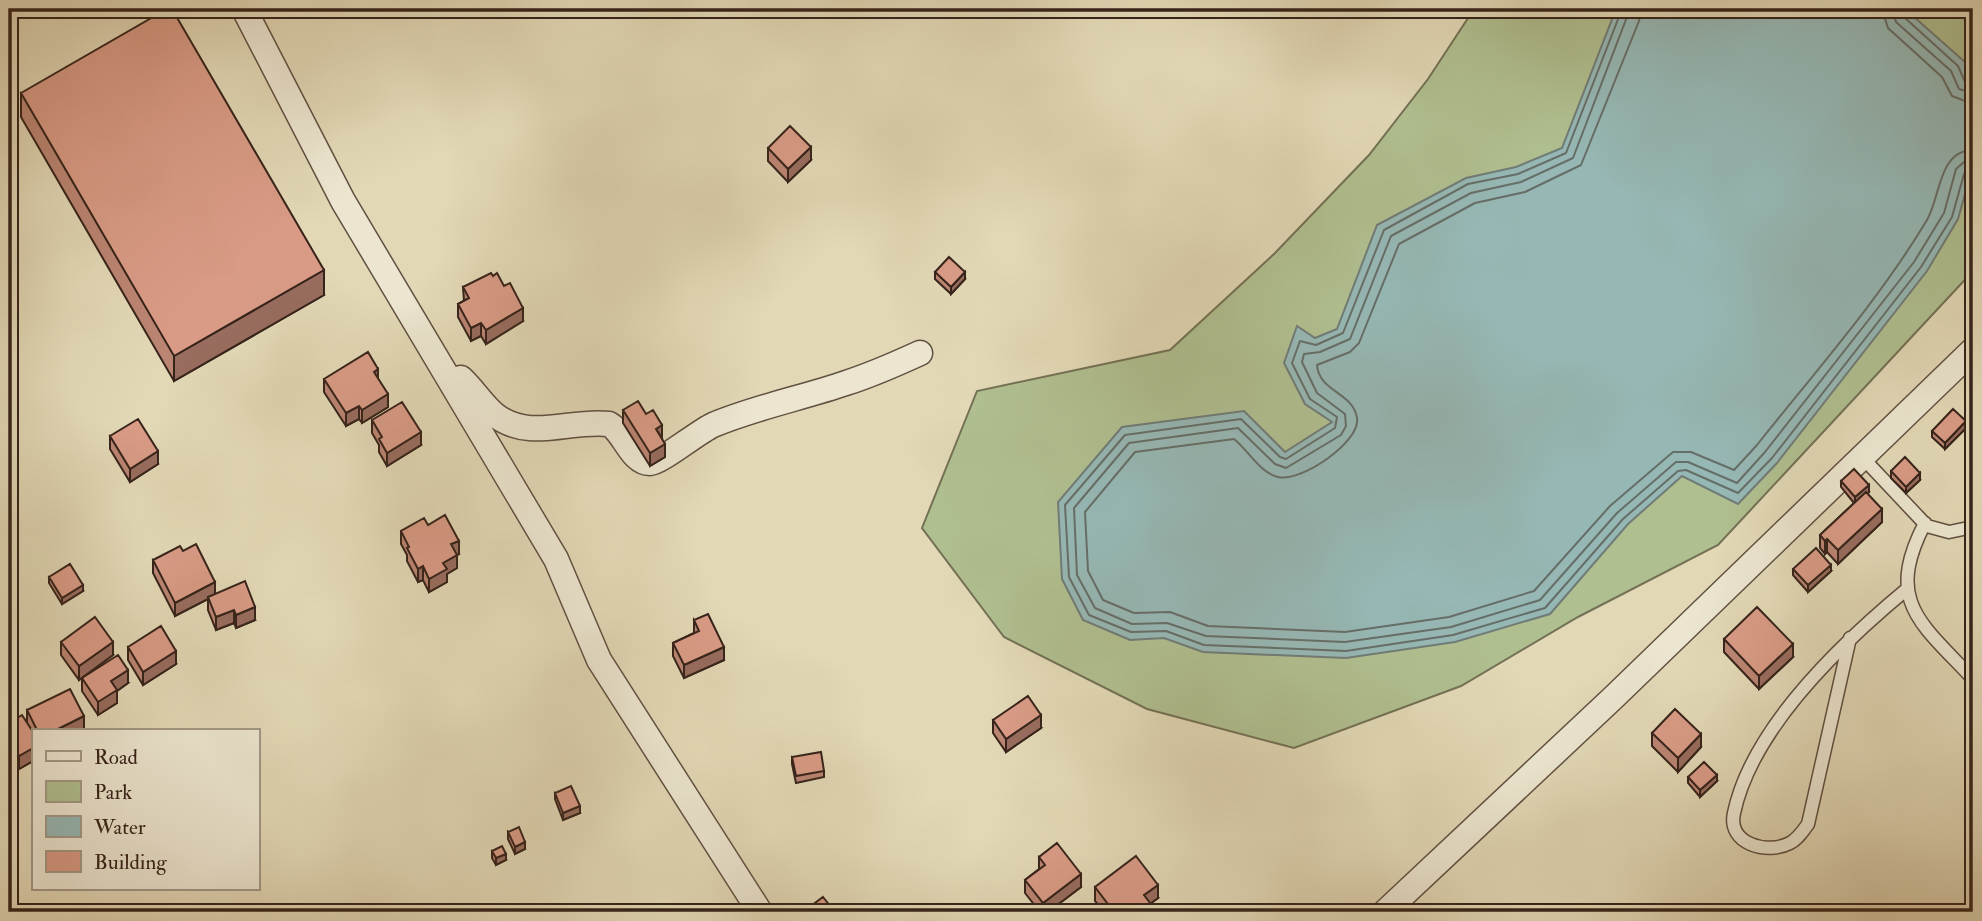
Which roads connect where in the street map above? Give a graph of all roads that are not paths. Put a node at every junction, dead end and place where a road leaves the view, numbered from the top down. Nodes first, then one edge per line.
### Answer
1 (244, 9) edge
2 (1973, 350) edge
3 (920, 354) dead end
4 (438, 360) junction
5 (1862, 457) junction
6 (1925, 523) junction
7 (1973, 527) edge
8 (1907, 589) junction
9 (1850, 638) junction
10 (1973, 679) edge
11 (760, 912) edge
12 (1385, 912) edge

1 - 4 street
2 - 5 street
3 - 4 street
4 - 11 street
5 - 6 lane
5 - 12 street
6 - 7 lane
6 - 8 lane
8 - 9 lane
8 - 10 lane
9 - 9 lane

